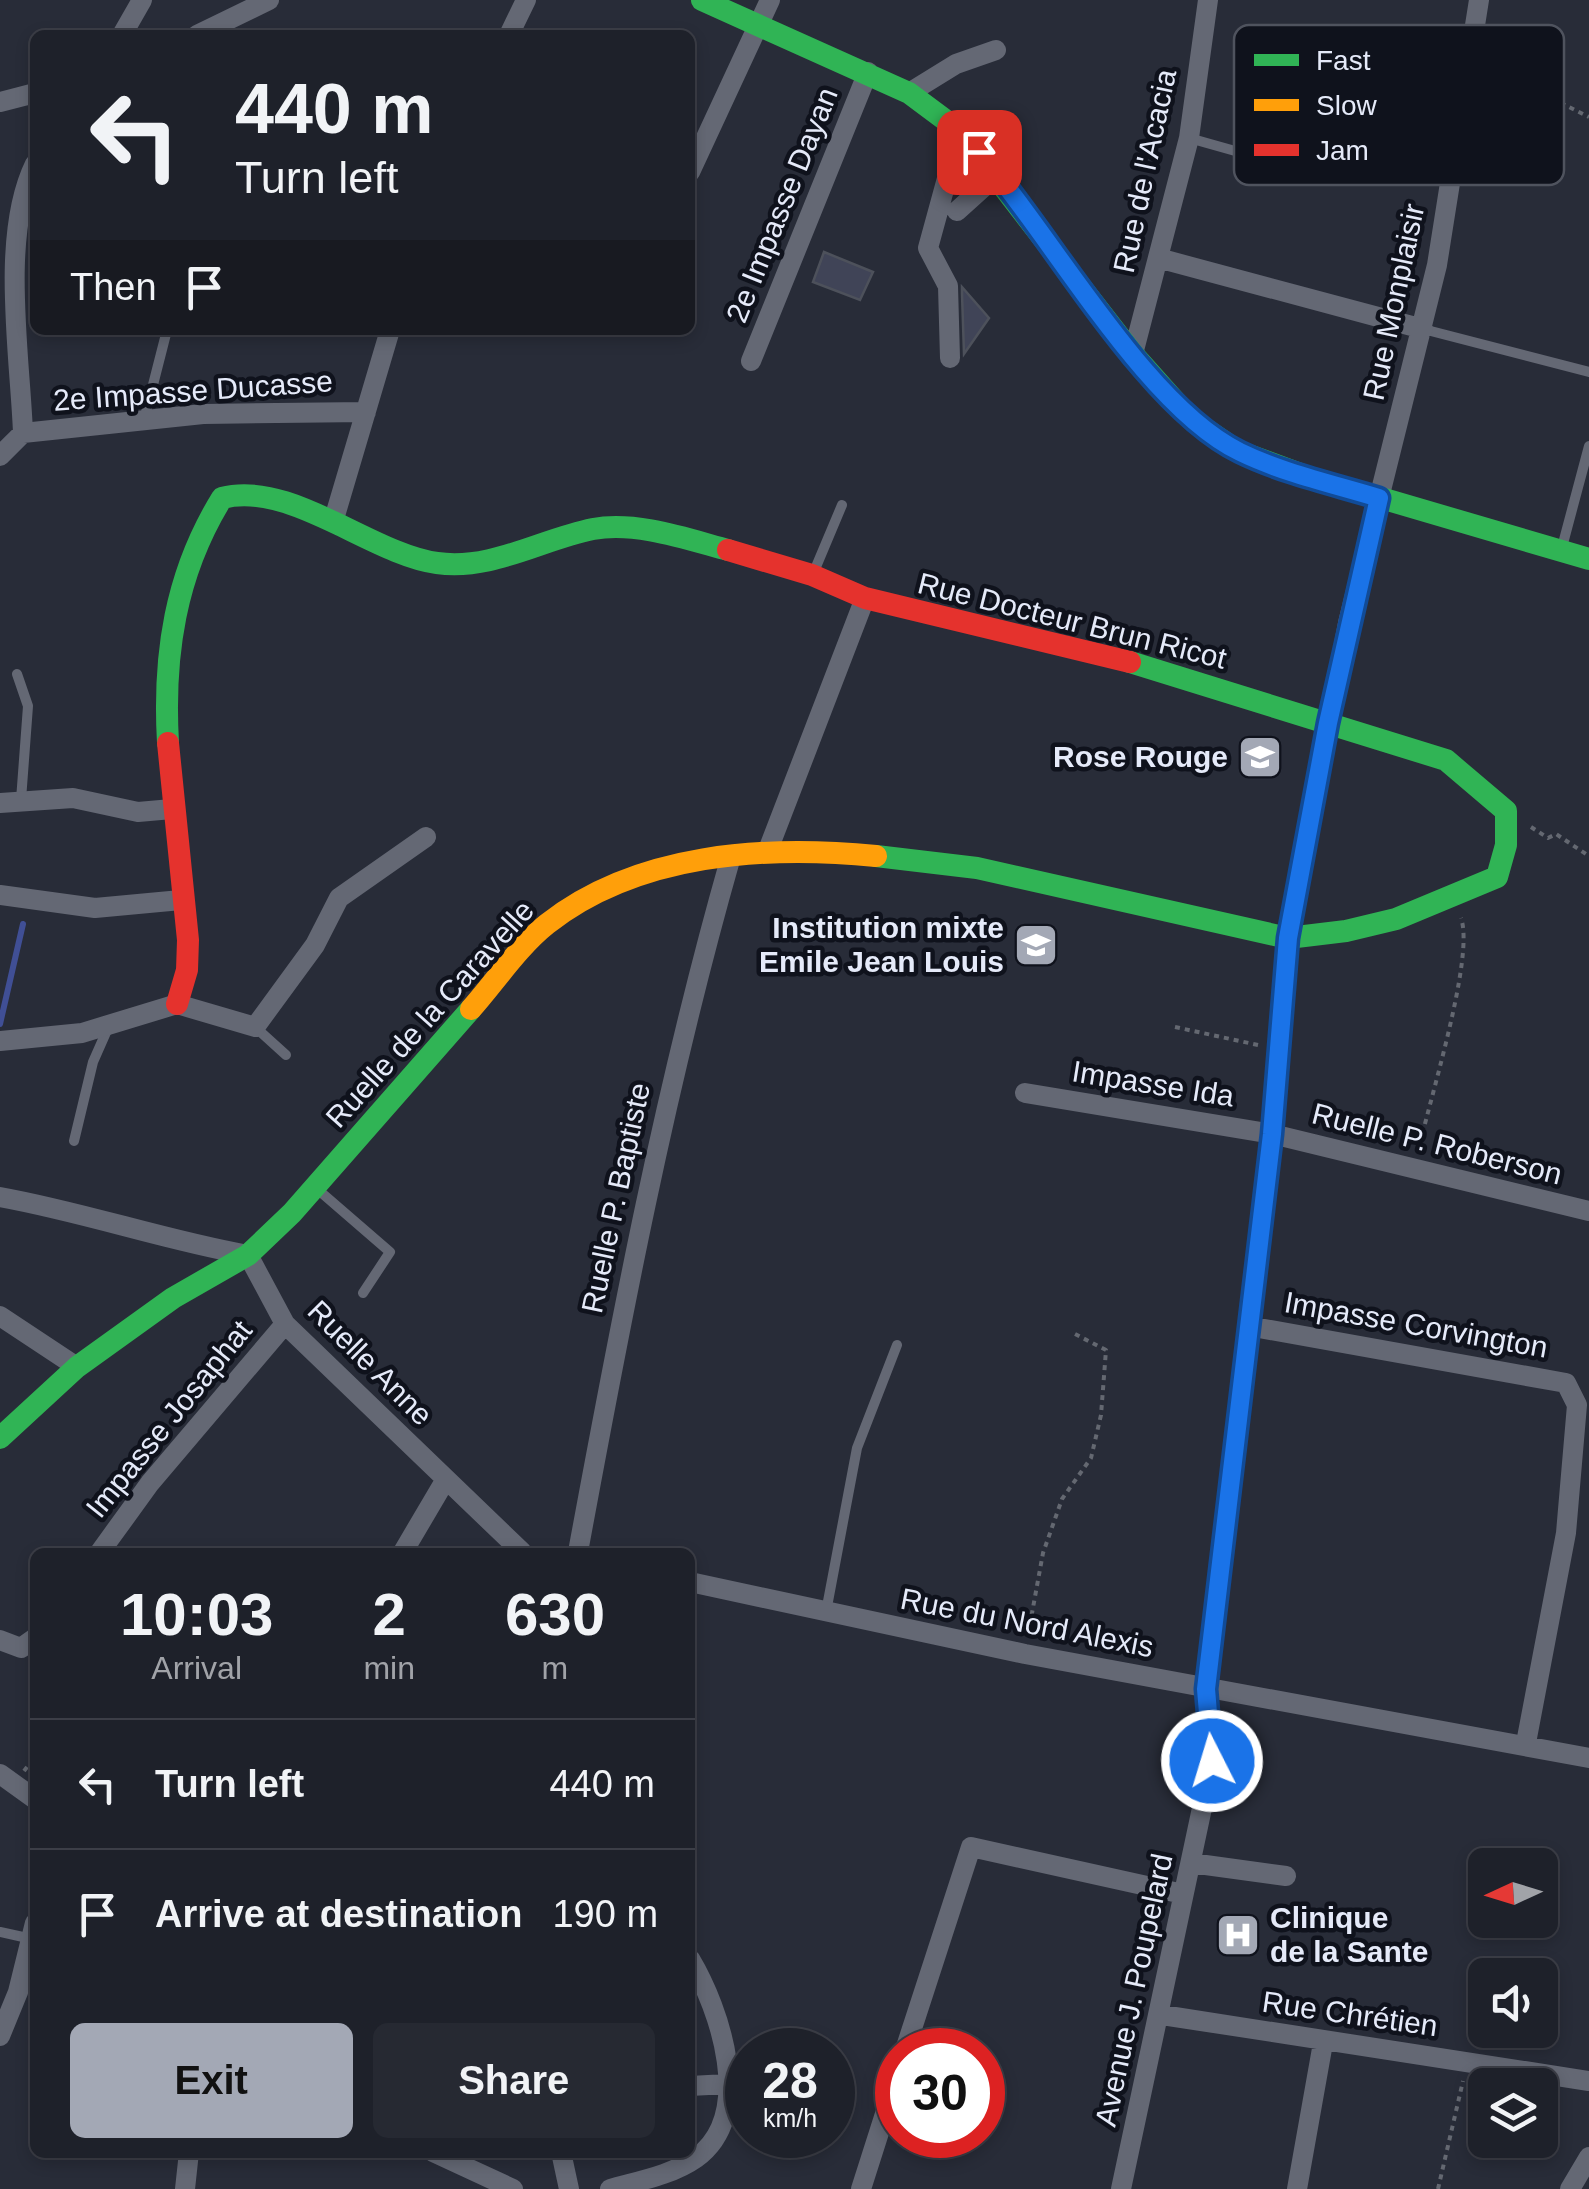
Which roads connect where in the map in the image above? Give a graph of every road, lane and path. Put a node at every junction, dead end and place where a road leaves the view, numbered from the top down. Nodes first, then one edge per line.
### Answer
1 (142, 0) edge
2 (269, 0) edge
3 (526, 0) edge
4 (702, 0) edge
5 (770, 0) edge
6 (1208, 0) edge
7 (1479, 0) edge
8 (759, 23) junction
9 (1475, 25) edge
10 (125, 30) edge
11 (208, 30) edge
12 (511, 30) edge
13 (996, 50) dead end
14 (868, 72) junction
15 (909, 93) junction
16 (30, 94) edge
17 (0, 102) edge
18 (1564, 106) edge
19 (1589, 117) edge
20 (960, 131) junction
21 (1188, 138) junction
22 (1234, 150) edge
23 (695, 161) edge
24 (998, 174) junction
25 (1448, 185) edge
26 (958, 211) dead end
27 (27, 218) edge
28 (1158, 258) junction
29 (1423, 328) junction
30 (167, 335) edge
31 (389, 335) edge
32 (1133, 354) junction
33 (950, 358) dead end
34 (751, 361) dead end
35 (1589, 372) edge
36 (366, 412) junction
37 (144, 421) junction
38 (23, 433) junction
39 (1589, 446) edge
40 (0, 456) edge
41 (1379, 498) junction
42 (842, 504) dead end
43 (334, 518) junction
44 (1560, 553) junction
45 (1589, 559) edge
46 (812, 575) junction
47 (865, 598) junction
48 (17, 674) dead end
49 (1328, 723) junction
50 (10, 802) edge
51 (172, 809) junction
52 (1506, 811) junction
53 (426, 837) dead end
54 (768, 850) junction
55 (1589, 856) edge
56 (730, 860) junction
57 (0, 895) edge
58 (1454, 897) junction
59 (181, 900) junction
60 (1288, 938) junction
61 (177, 1004) junction
62 (110, 1025) junction
63 (255, 1027) junction
64 (1174, 1027) dead end
65 (5, 1042) edge
66 (1277, 1049) junction
67 (286, 1055) dead end
68 (1025, 1093) dead end
69 (1272, 1134) junction
70 (74, 1141) dead end
71 (1415, 1167) junction
72 (315, 1188) junction
73 (0, 1197) edge
74 (1589, 1211) edge
75 (248, 1255) junction
76 (363, 1294) dead end
77 (0, 1316) edge
78 (285, 1324) junction
79 (1248, 1326) junction
80 (1075, 1334) dead end
81 (897, 1345) dead end
82 (76, 1367) junction
83 (0, 1438) edge
84 (446, 1480) junction
85 (103, 1548) edge
86 (405, 1548) edge
87 (518, 1548) edge
88 (579, 1548) edge
89 (695, 1583) edge
90 (826, 1612) junction
91 (0, 1640) edge
92 (30, 1642) edge
93 (1025, 1654) junction
94 (1206, 1689) junction
95 (1526, 1743) junction
96 (1589, 1758) edge
97 (3, 1778) edge
98 (30, 1796) edge
99 (1191, 1863) junction
100 (1286, 1876) dead end
101 (1184, 1894) junction
102 (30, 1931) edge
103 (0, 1932) edge
104 (30, 1963) edge
105 (695, 1970) edge
106 (26, 1995) edge
107 (1162, 2014) junction
108 (912, 2028) edge
109 (0, 2036) edge
110 (1323, 2043) junction
111 (1468, 2062) junction
112 (725, 2074) edge
113 (1589, 2081) edge
114 (725, 2084) edge
115 (695, 2086) edge
116 (725, 2116) edge
117 (875, 2145) edge
118 (1589, 2157) edge
119 (189, 2158) edge
120 (446, 2158) edge
121 (562, 2158) edge
122 (185, 2189) edge
123 (513, 2189) edge
124 (569, 2189) edge
125 (610, 2189) edge
126 (861, 2189) edge
127 (1122, 2189) edge
128 (1297, 2189) edge
129 (1438, 2189) edge
130 (1570, 2189) edge

1 - 10 street
2 - 11 street
3 - 12 street
4 - 8 street
5 - 8 street
6 - 21 street, Rue de l'Acacia
7 - 9 street, Rue Monplaisir
8 - 14 street
8 - 23 street
13 - 15 street
14 - 15 street
14 - 34 street, 2e Impasse Dayan
15 - 20 street
16 - 17 street
18 - 19 path
20 - 24 street
20 - 33 street
21 - 22 lane
21 - 28 street, Rue de l'Acacia
24 - 26 street
24 - 32 street
25 - 29 street, Rue Monplaisir
27 - 38 street
28 - 29 street
28 - 32 street, Rue de l'Acacia
29 - 35 lane
29 - 41 street, Rue Monplaisir
30 - 37 lane
31 - 36 street
32 - 41 street
36 - 37 street, 2e Impasse Ducasse
36 - 43 street
37 - 38 street, 2e Impasse Ducasse
38 - 40 street
39 - 44 lane
41 - 44 street
41 - 49 street, Avenue J. Poupelard
42 - 46 lane
43 - 46 street, Rue Docteur Brun Ricot
43 - 51 street, Rue Docteur Brun Ricot
44 - 45 street
46 - 47 street, Rue Docteur Brun Ricot
47 - 49 street, Rue Docteur Brun Ricot
47 - 54 street
48 - 50 lane
49 - 52 street, Rue Docteur Brun Ricot
49 - 60 street, Avenue J. Poupelard
50 - 51 street
51 - 59 street, Rue Docteur Brun Ricot
52 - 55 path
52 - 58 street
53 - 63 street
54 - 56 street, Ruelle de la Caravelle
54 - 60 street, Ruelle de la Caravelle
56 - 72 street, Ruelle de la Caravelle
56 - 88 street, Ruelle P. Baptiste
57 - 59 street
58 - 60 street
58 - 71 path
59 - 61 street, Rue Docteur Brun Ricot
60 - 66 street, Avenue J. Poupelard
61 - 62 street
61 - 63 street
62 - 65 street
62 - 70 lane
63 - 67 lane
64 - 66 path
66 - 69 street, Avenue J. Poupelard
68 - 69 street, Impasse Ida
69 - 71 street, Ruelle P. Roberson
69 - 79 street, Avenue J. Poupelard
71 - 74 street, Ruelle P. Roberson
72 - 75 street, Ruelle de la Caravelle
72 - 76 lane
73 - 75 street
75 - 78 street, Ruelle Anne
75 - 82 street, Ruelle de la Caravelle
77 - 82 street
78 - 84 street, Ruelle Anne
78 - 85 street, Impasse Josaphat
79 - 94 street, Avenue J. Poupelard
79 - 95 street, Impasse Corvington
80 - 93 path
81 - 90 lane
82 - 83 street, Ruelle de la Caravelle
84 - 86 street
84 - 87 street, Ruelle Anne
89 - 90 street, Rue du Nord Alexis
90 - 93 street, Rue du Nord Alexis
91 - 92 street
93 - 94 street, Rue du Nord Alexis
94 - 95 street, Rue du Nord Alexis
94 - 99 street, Avenue J. Poupelard
95 - 96 street, Rue du Nord Alexis
97 - 98 street
99 - 100 street
99 - 101 street, Avenue J. Poupelard
101 - 107 street, Avenue J. Poupelard
101 - 108 street
102 - 103 lane
104 - 106 street
105 - 112 street
106 - 109 street
107 - 110 street, Rue Chrétien
107 - 127 street, Avenue J. Poupelard
110 - 111 street, Rue Chrétien
110 - 128 street
111 - 113 street, Rue Chrétien
111 - 129 path
114 - 115 street
116 - 125 street
117 - 126 street
118 - 130 street
119 - 122 street
120 - 123 street
121 - 124 street

